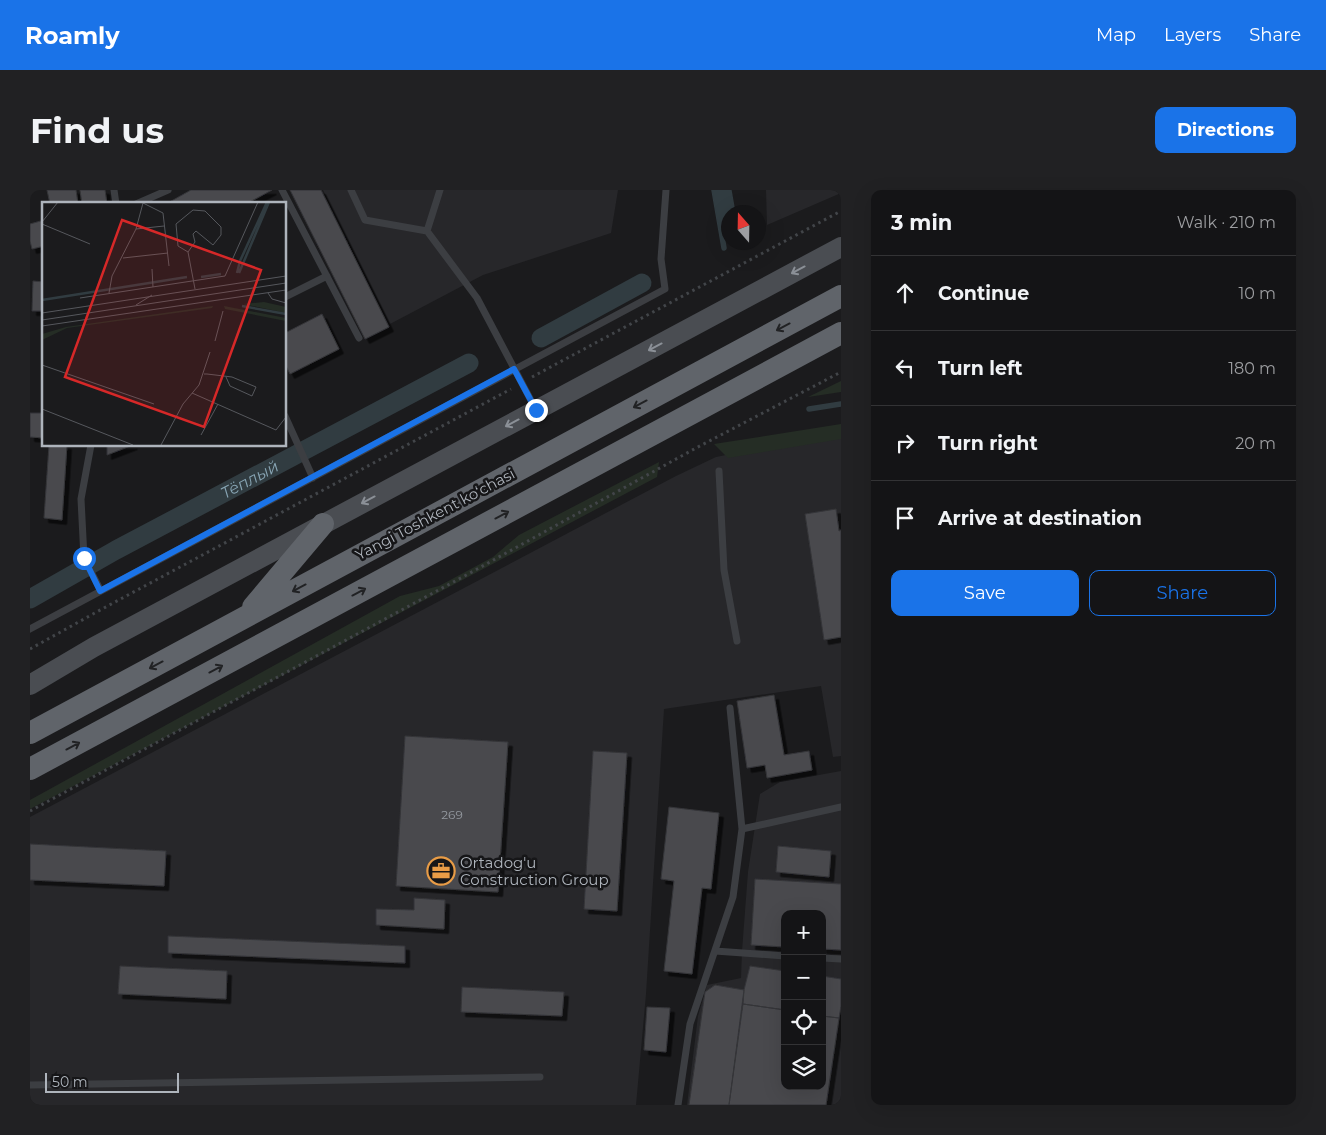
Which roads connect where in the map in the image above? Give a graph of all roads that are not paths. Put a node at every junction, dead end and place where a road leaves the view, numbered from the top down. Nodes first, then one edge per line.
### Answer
1 (168, 190) edge
2 (282, 190) edge
3 (350, 190) edge
4 (440, 190) edge
5 (666, 190) edge
6 (141, 202) edge
7 (427, 231) junction
8 (841, 247) edge
9 (327, 276) junction
10 (286, 296) edge
11 (841, 296) edge
12 (841, 333) edge
13 (359, 338) dead end
14 (514, 369) junction
15 (536, 410) junction
16 (286, 418) edge
17 (91, 446) edge
18 (719, 471) dead end
19 (313, 478) junction
20 (324, 524) junction
21 (100, 591) junction
22 (244, 618) junction
23 (30, 629) edge
24 (736, 641) dead end
25 (30, 685) edge
26 (730, 708) dead end
27 (30, 733) edge
28 (30, 770) edge
29 (841, 807) edge
30 (742, 829) junction
31 (715, 951) junction
32 (781, 956) edge
33 (826, 958) edge
34 (841, 959) edge
35 (540, 1077) dead end
36 (30, 1085) edge
37 (678, 1105) edge

1 - 6 lane
2 - 9 lane
3 - 7 lane
4 - 7 lane
5 - 14 lane
7 - 14 lane
8 -> 15 main road
9 - 10 lane
9 - 13 lane
11 -> 22 highway, Yangi Toshkent ko‘chasi
28 -> 12 highway
14 - 15 lane
14 - 19 lane
15 -> 20 main road
16 - 19 lane
17 - 21 lane
18 - 24 lane
19 - 21 lane
20 - 22 highway
20 - 25 main road
21 - 23 lane
22 -> 27 highway, Yangi Toshkent ko‘chasi
26 - 30 lane
29 - 30 lane
30 - 31 lane
31 - 32 lane
31 - 37 lane
33 - 34 lane
35 - 36 lane

